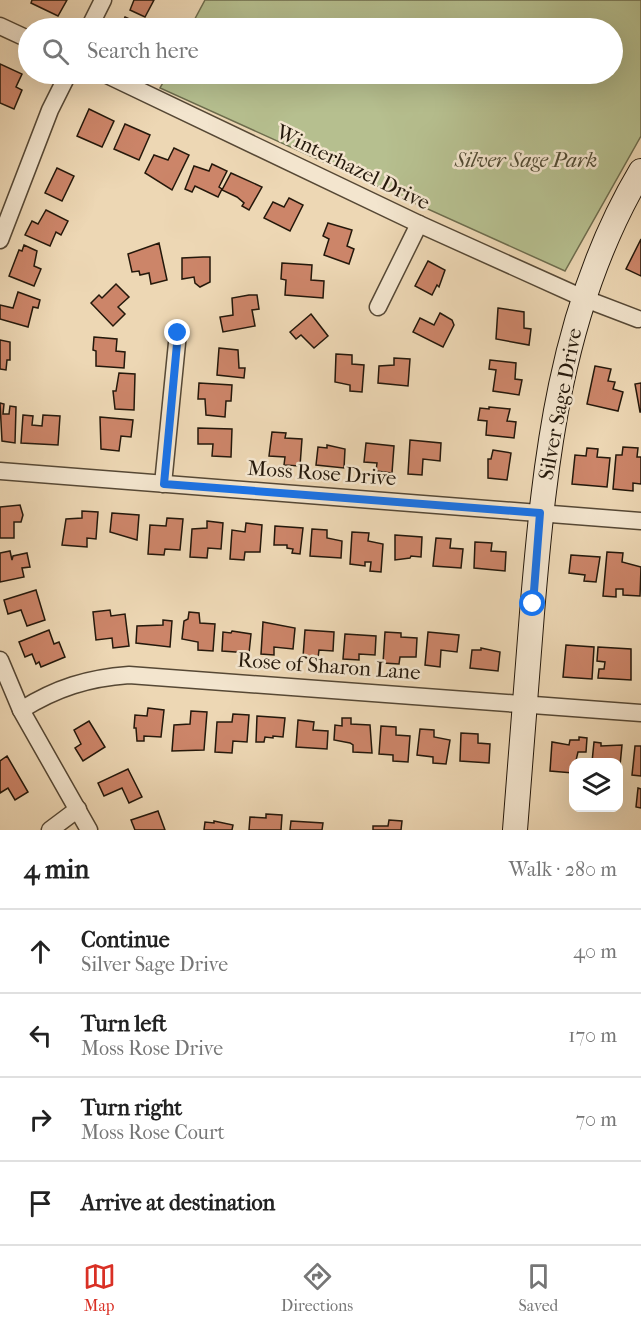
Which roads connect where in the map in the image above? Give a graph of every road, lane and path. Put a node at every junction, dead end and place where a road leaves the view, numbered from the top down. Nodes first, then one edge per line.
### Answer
1 (103, 0) edge
2 (94, 18) edge
3 (0, 26) edge
4 (18, 34) edge
5 (63, 84) edge
6 (126, 84) edge
7 (641, 171) edge
8 (419, 224) junction
9 (0, 240) edge
10 (583, 298) junction
11 (378, 307) dead end
12 (638, 319) dead end
13 (178, 333) dead end
14 (0, 471) edge
15 (164, 484) junction
16 (540, 513) junction
17 (641, 521) edge
18 (0, 660) edge
19 (525, 704) junction
20 (21, 710) junction
21 (641, 713) edge
22 (78, 810) junction
23 (50, 830) edge
24 (89, 830) edge
25 (516, 830) edge

1 - 2 street
3 - 4 street
5 - 9 street
6 - 8 street, Winterhazel Drive
7 - 10 street, Silver Sage Drive
8 - 10 street, Winterhazel Drive
8 - 11 street
10 - 12 street, Winterhazel Drive
10 - 16 street, Silver Sage Drive
13 - 15 street
14 - 15 street, Moss Rose Drive
15 - 16 street, Moss Rose Drive
16 - 17 street, Moss Rose Drive
16 - 19 street, Silver Sage Drive
18 - 20 street
19 - 20 street, Rose of Sharon Lane
19 - 21 street, Rose of Sharon Lane
19 - 25 street, Silver Sage Drive
20 - 22 street
22 - 23 street
22 - 24 street

